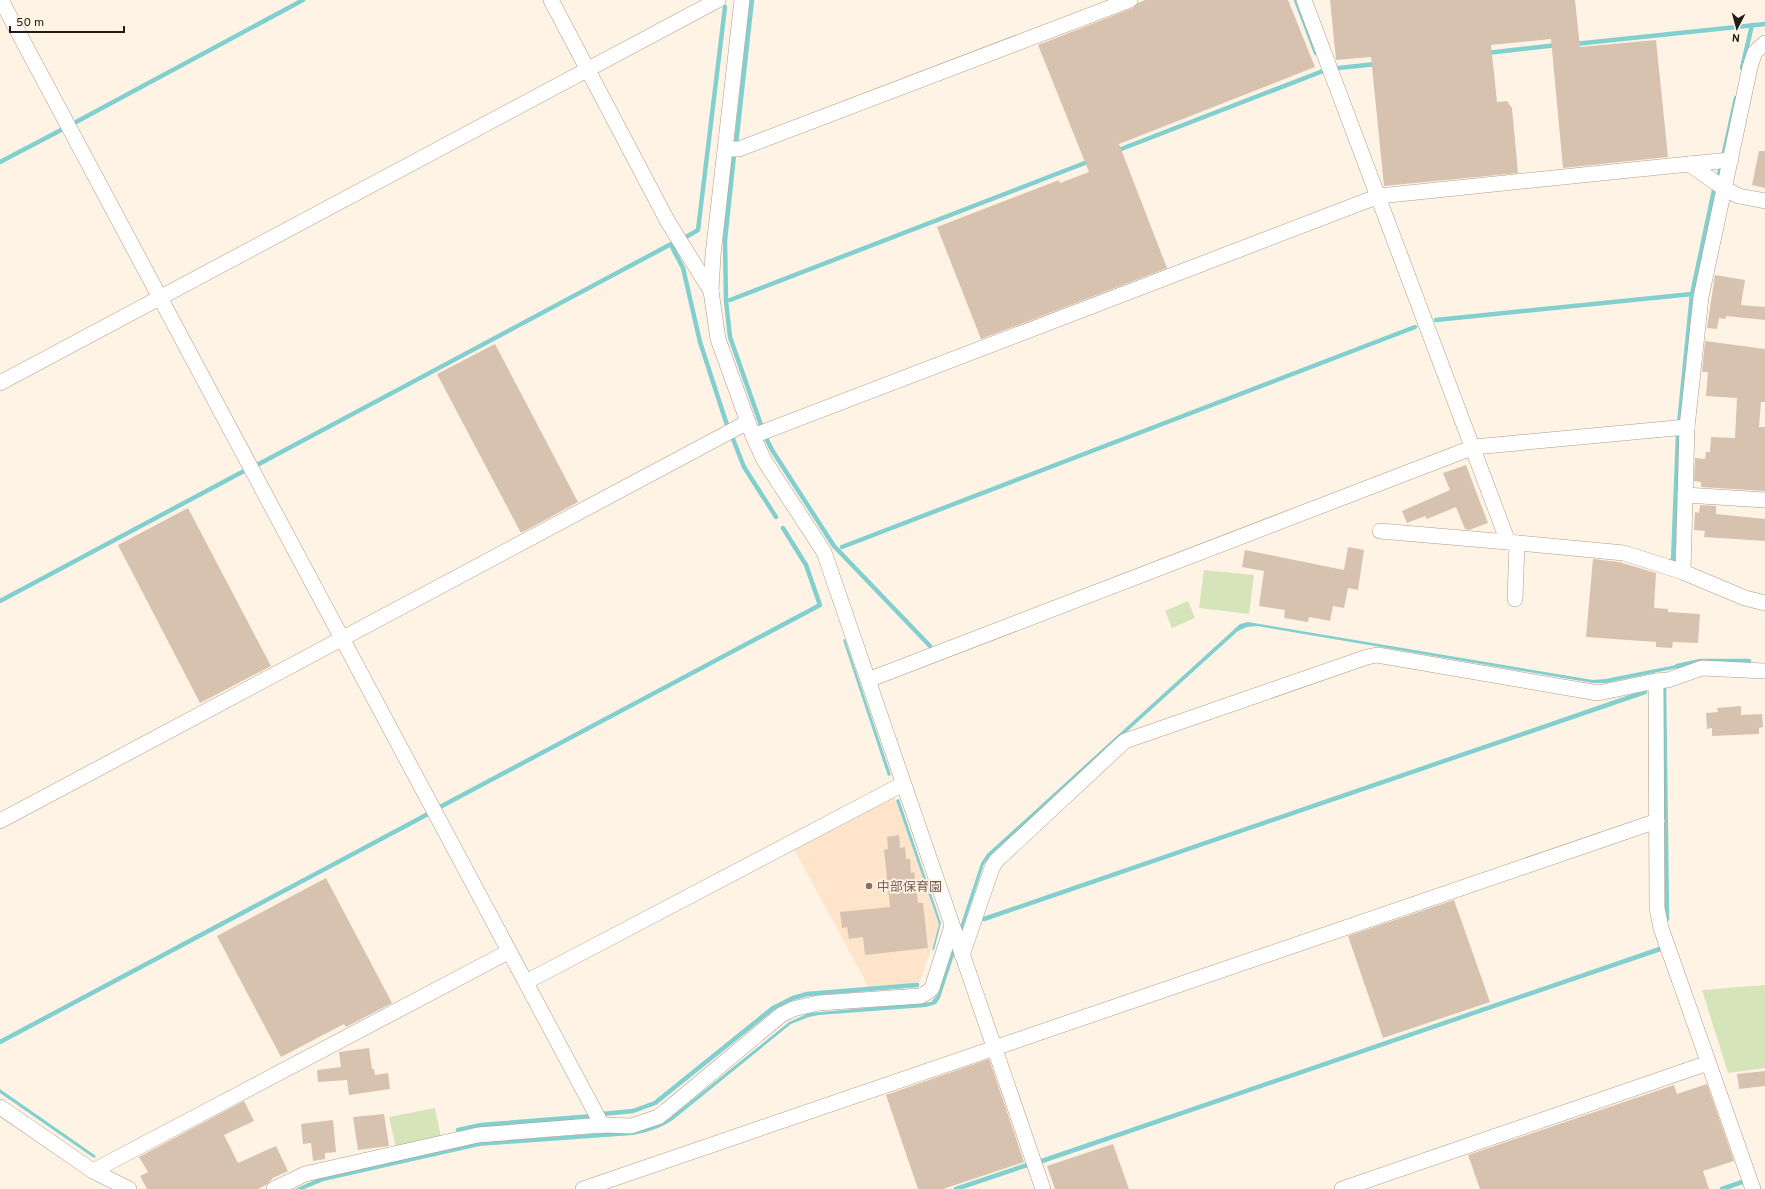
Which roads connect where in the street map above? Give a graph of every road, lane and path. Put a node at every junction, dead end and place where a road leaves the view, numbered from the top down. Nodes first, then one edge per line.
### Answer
1 (1, 0) edge
2 (551, 0) edge
3 (718, 0) edge
4 (742, 0) edge
5 (1130, 0) edge
6 (1304, 0) edge
7 (1765, 43) edge
8 (588, 69) junction
9 (726, 149) junction
10 (1725, 160) junction
11 (1689, 164) junction
12 (1725, 189) junction
13 (1379, 196) junction
14 (1765, 201) edge
15 (711, 291) junction
16 (160, 298) junction
17 (0, 383) edge
18 (1682, 428) junction
19 (750, 429) junction
20 (1474, 447) junction
21 (1685, 495) junction
22 (1765, 500) edge
23 (1380, 531) dead end
24 (1513, 542) junction
25 (1683, 572) junction
26 (1515, 600) dead end
27 (1765, 603) edge
28 (342, 639) junction
29 (1765, 671) edge
30 (868, 680) junction
31 (1656, 681) junction
32 (903, 784) junction
33 (0, 821) edge
34 (1657, 821) junction
35 (954, 930) junction
36 (508, 952) junction
37 (961, 952) junction
38 (526, 982) junction
39 (995, 1048) junction
40 (1708, 1063) junction
41 (0, 1107) edge
42 (602, 1125) junction
43 (93, 1171) junction
44 (129, 1189) edge
45 (274, 1189) edge
46 (583, 1189) edge
47 (1043, 1189) edge
48 (1342, 1189) edge
49 (1753, 1189) edge

1 - 16 street
2 - 8 street
3 - 8 street
4 - 9 street
5 - 9 street
6 - 13 street
7 - 10 street
8 - 15 street
8 - 16 street
9 - 15 street
10 - 11 street
10 - 12 street
11 - 12 street
11 - 13 street
12 - 14 street
12 - 18 street
13 - 19 street
13 - 20 street
15 - 19 street
16 - 17 street
16 - 28 street
18 - 20 street
18 - 21 street
19 - 28 street
19 - 30 street
20 - 24 street
20 - 30 street
21 - 22 street
21 - 25 street
23 - 24 street
24 - 25 street
24 - 26 street
25 - 27 street
28 - 33 street
28 - 36 street
29 - 31 street
30 - 32 street
31 - 34 street
31 - 37 street
32 - 35 street
32 - 38 street
34 - 39 street
34 - 40 street
35 - 37 street
35 - 42 street
36 - 38 street
36 - 43 street
37 - 39 street
38 - 42 street
39 - 46 street
39 - 47 street
40 - 48 street
40 - 49 street
41 - 43 street
42 - 45 street
43 - 44 street

